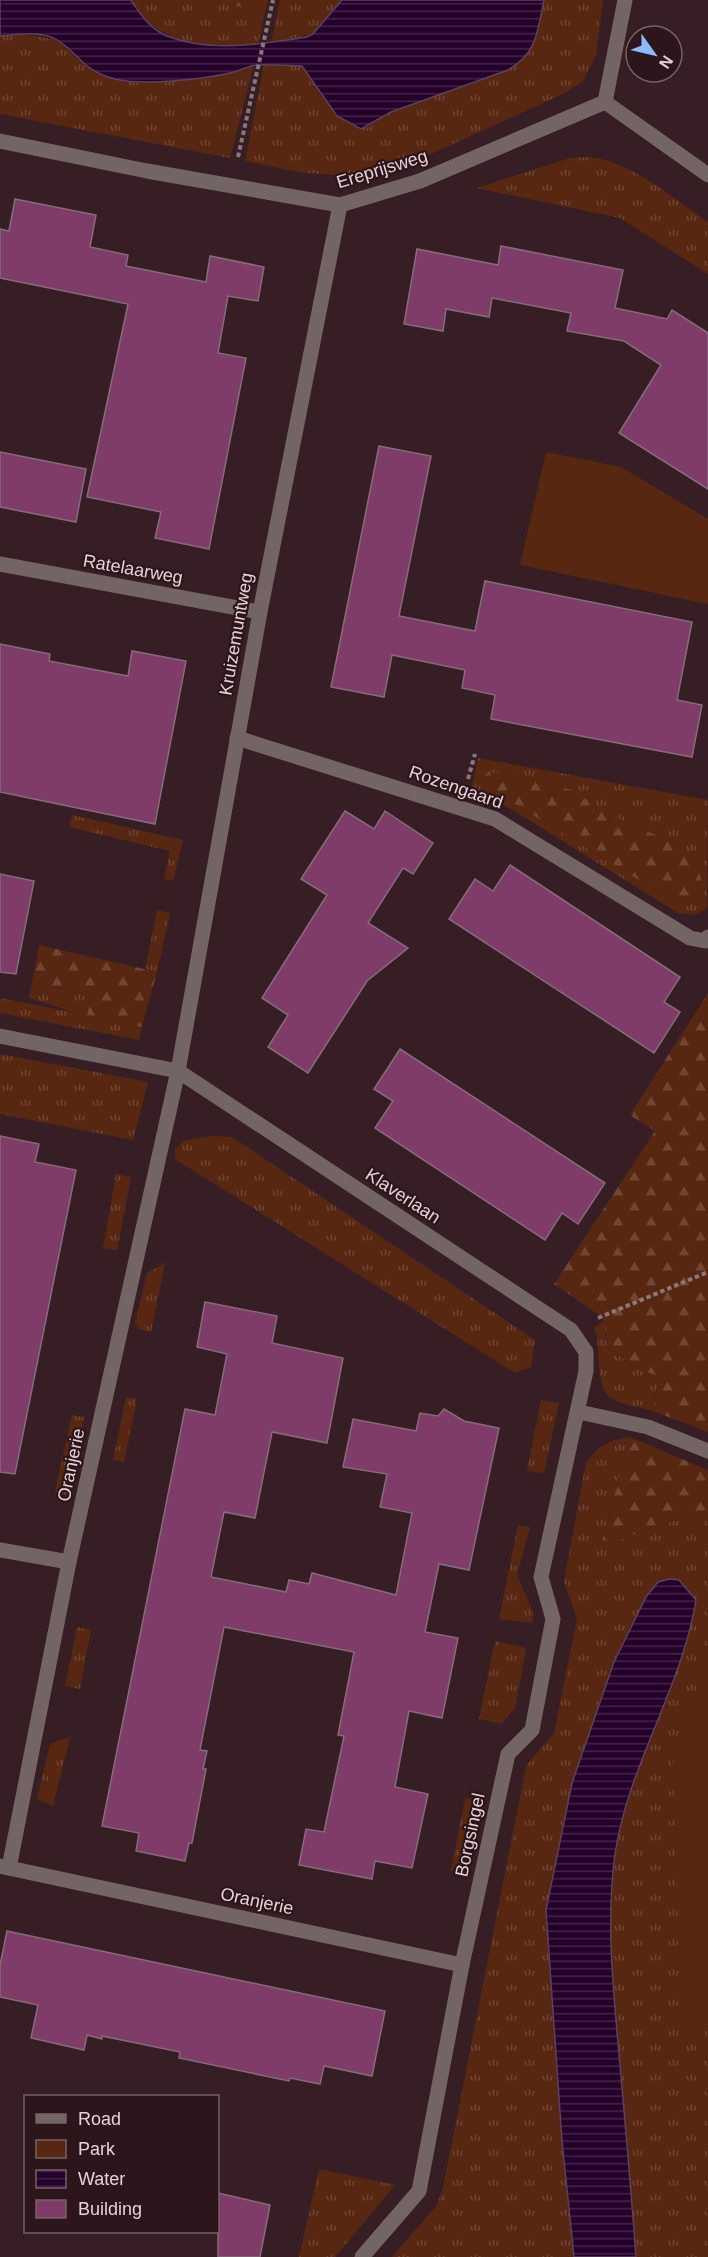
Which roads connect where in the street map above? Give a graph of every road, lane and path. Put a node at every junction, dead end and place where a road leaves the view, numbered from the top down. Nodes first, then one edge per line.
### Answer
1 (273, 0) edge
2 (625, 0) edge
3 (605, 102) junction
4 (0, 141) edge
5 (708, 175) edge
6 (231, 187) junction
7 (339, 205) junction
8 (0, 564) edge
9 (260, 612) junction
10 (237, 738) junction
11 (708, 937) edge
12 (0, 1036) edge
13 (178, 1071) junction
14 (708, 1272) edge
15 (571, 1330) junction
16 (579, 1412) junction
17 (708, 1451) edge
18 (0, 1550) edge
19 (69, 1562) junction
20 (5, 1867) edge
21 (462, 1965) junction
22 (362, 2257) edge

1 - 6 path
2 - 3 street
3 - 5 street
3 - 7 street, Ereprijsweg
4 - 6 street, Ereprijsweg
6 - 7 street, Ereprijsweg
7 - 9 street, Kruizemuntweg
8 - 9 street, Ratelaarweg
9 - 10 street, Kruizemuntweg
10 - 11 street, Rozengaard
10 - 13 street, Kruizemuntweg
12 - 13 street, Klaverlaan
13 - 15 street, Klaverlaan
13 - 19 street, Oranjerie
14 - 15 path
15 - 16 street, Klaverlaan
16 - 17 street
16 - 21 street, Borgsingel
18 - 19 street
19 - 20 street, Oranjerie
20 - 21 street, Oranjerie
21 - 22 street, Borgsingel

